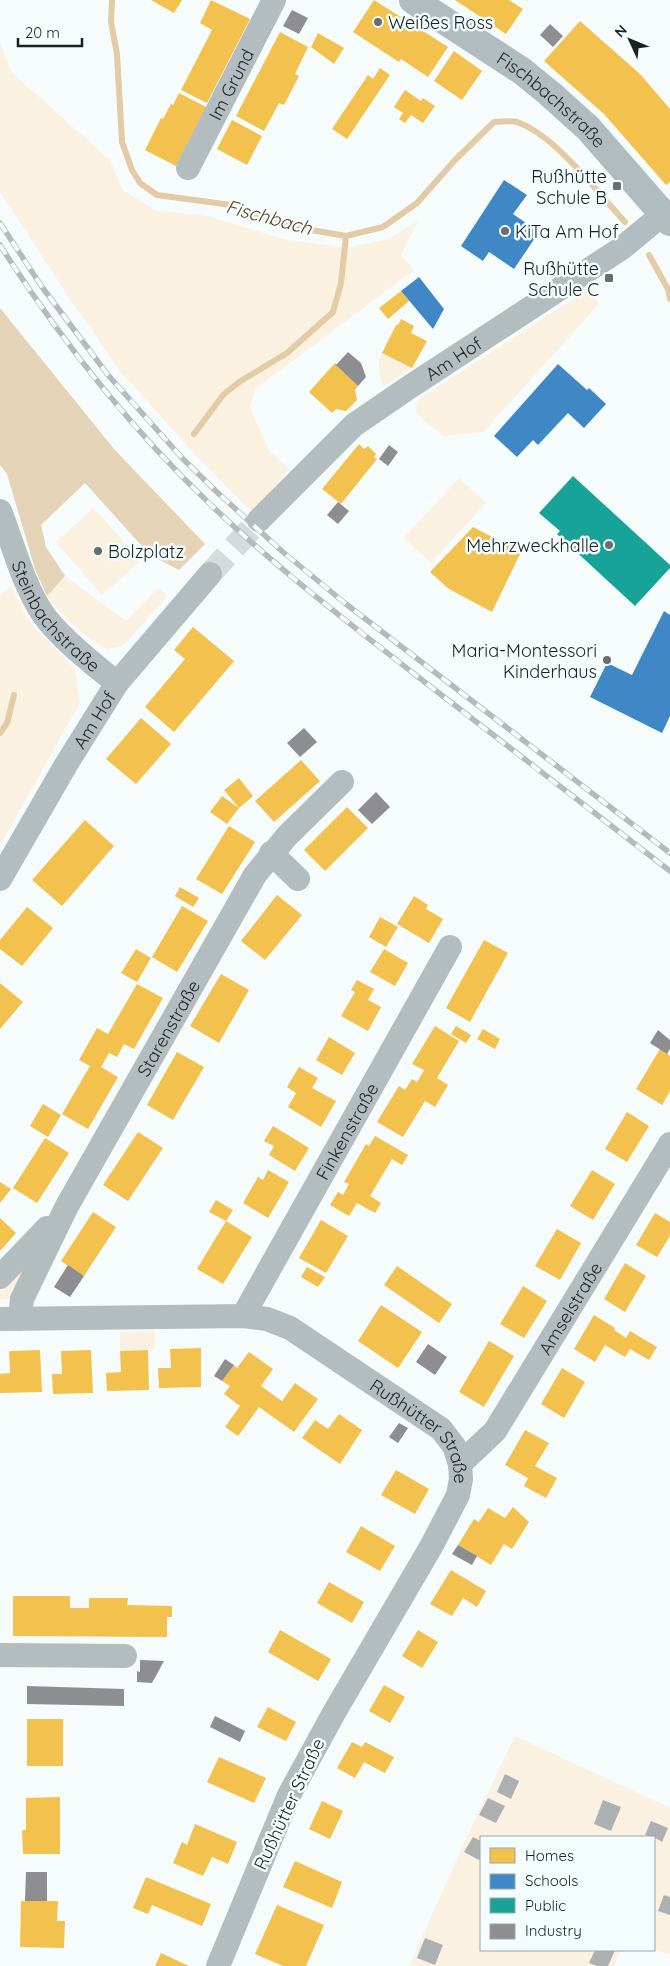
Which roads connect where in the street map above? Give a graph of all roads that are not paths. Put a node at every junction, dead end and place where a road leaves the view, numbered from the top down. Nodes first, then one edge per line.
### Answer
1 (274, 0) edge
2 (414, 0) edge
3 (188, 168) dead end
4 (659, 222) edge
5 (0, 511) edge
6 (259, 520) tunnel mouth
7 (210, 574) tunnel mouth
8 (117, 683) junction
9 (342, 782) dead end
10 (271, 853) junction
11 (298, 878) dead end
12 (0, 879) edge
13 (450, 947) dead end
14 (670, 1144) edge
15 (67, 1206) junction
16 (0, 1277) edge
17 (243, 1316) junction
18 (10, 1319) edge
19 (460, 1464) junction
20 (0, 1655) edge
21 (125, 1656) dead end
22 (218, 1966) edge

1 - 3 street, Im Grund
2 - 4 main road, Fischbachstraße
4 - 6 street, Am Hof
5 - 8 street, Steinbachstraße
7 - 8 street, Am Hof
8 - 12 street, Am Hof
9 - 10 street, Starenstraße
10 - 11 street
10 - 15 street, Starenstraße
13 - 17 street, Finkenstraße
14 - 19 street, Amselstraße
15 - 16 street, Starenstraße
15 - 18 street, Starenstraße
17 - 18 street, Rußhütter Straße
17 - 19 street, Rußhütter Straße
19 - 22 street, Rußhütter Straße
20 - 21 street

